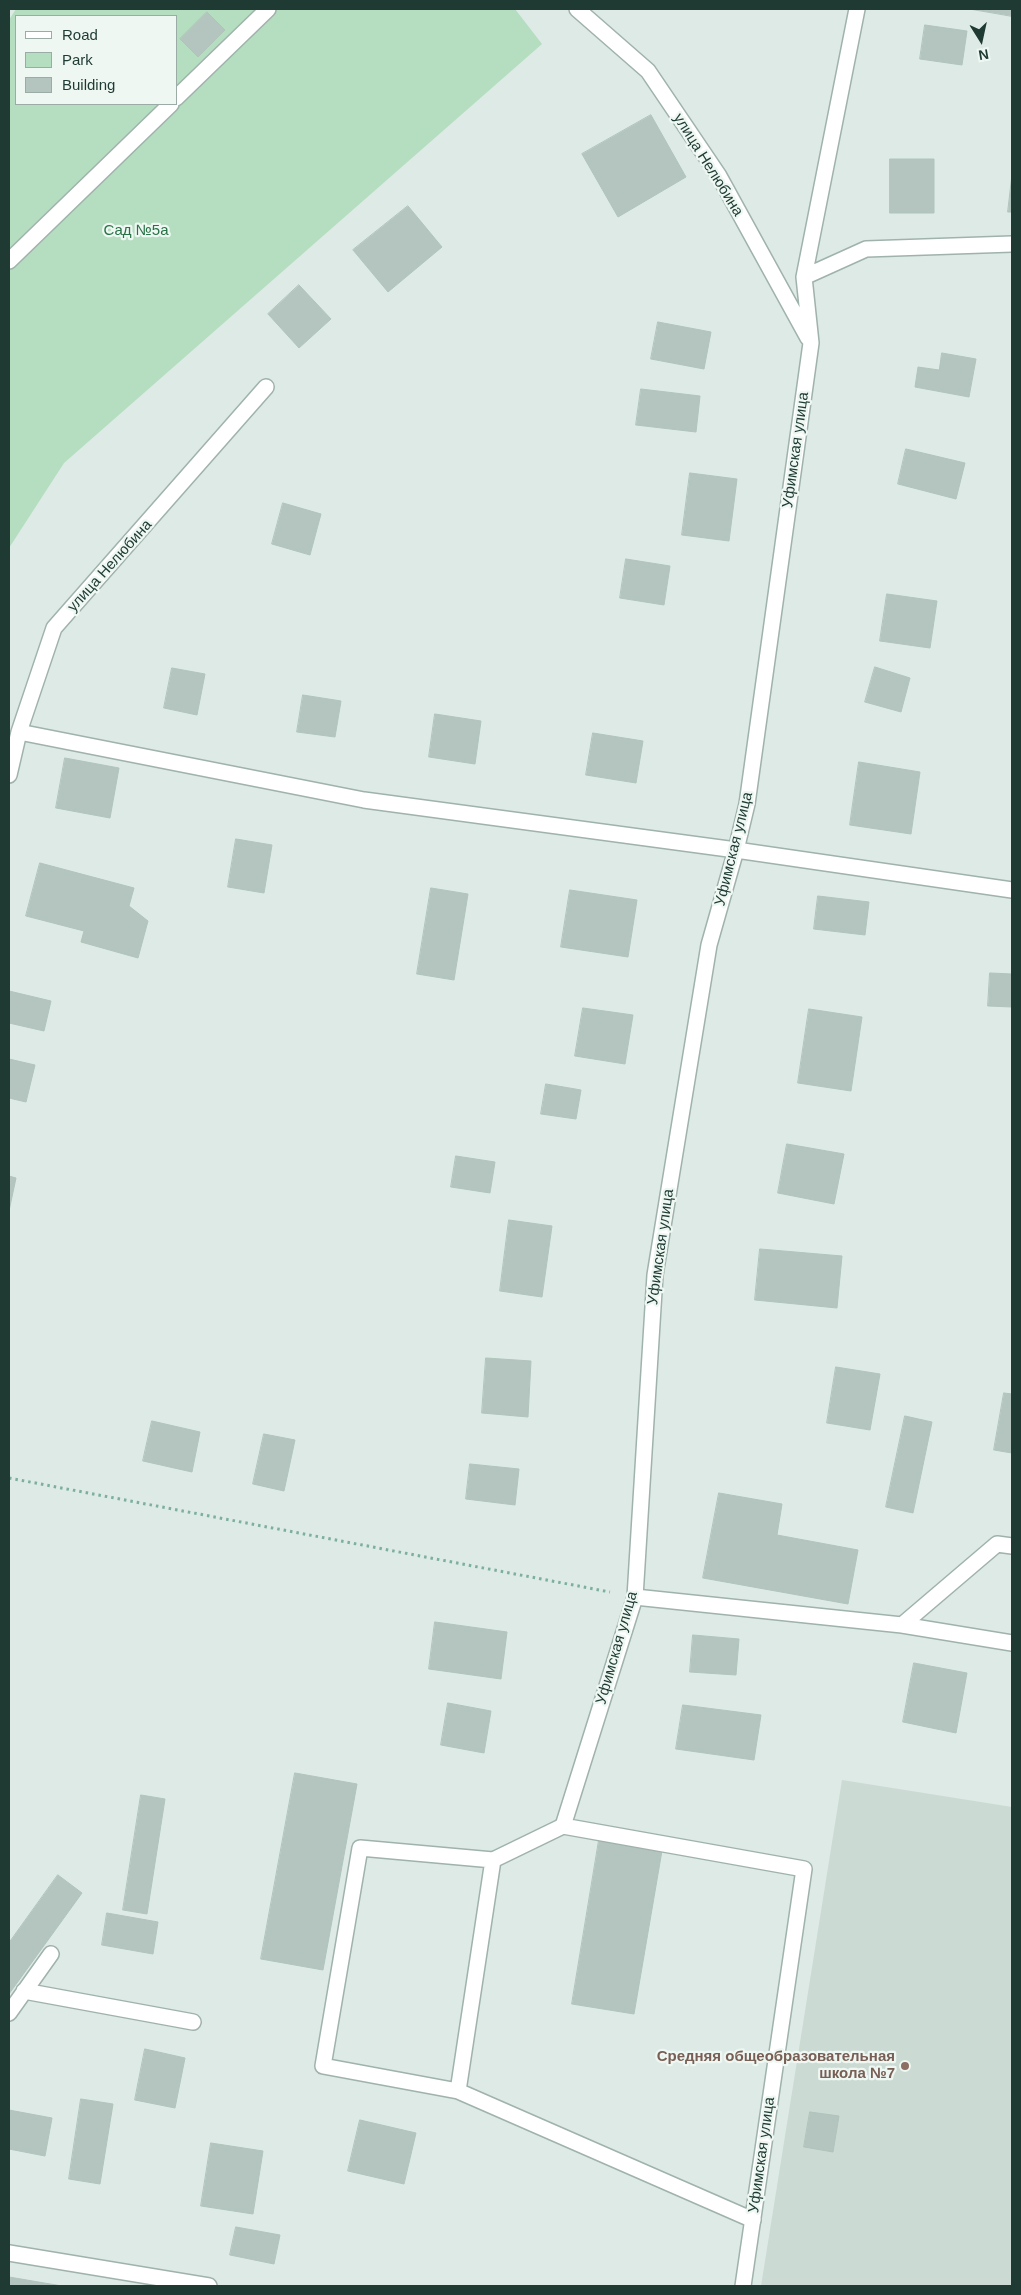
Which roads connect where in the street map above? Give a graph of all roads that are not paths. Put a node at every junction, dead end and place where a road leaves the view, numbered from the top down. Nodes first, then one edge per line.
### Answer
1 (268, 9) edge
2 (577, 9) edge
3 (857, 9) edge
4 (178, 96) edge
5 (170, 105) edge
6 (1012, 244) edge
7 (9, 261) edge
8 (804, 277) junction
9 (811, 343) junction
10 (266, 387) dead end
11 (19, 732) junction
12 (9, 775) edge
13 (736, 850) junction
14 (1012, 890) edge
15 (1012, 1546) edge
16 (635, 1597) junction
17 (902, 1625) junction
18 (1012, 1643) edge
19 (563, 1826) junction
20 (493, 1860) junction
21 (52, 1954) dead end
22 (24, 1992) junction
23 (9, 2012) edge
24 (193, 2022) dead end
25 (458, 2091) junction
26 (752, 2220) junction
27 (9, 2253) edge
28 (209, 2286) edge
29 (743, 2286) edge

1 - 4 street
2 - 9 street, улица Нелюбина
3 - 8 street, Уфимская улица
5 - 7 street
6 - 8 street
8 - 9 street, Уфимская улица
9 - 13 street, Уфимская улица
10 - 11 street, улица Нелюбина
11 - 12 street, улица Нелюбина
11 - 13 street
13 - 14 street
13 - 16 street, Уфимская улица
15 - 17 street
16 - 17 street
16 - 19 street, Уфимская улица
17 - 18 street
19 - 20 street
19 - 26 street, Уфимская улица
20 - 25 street
20 - 25 street
21 - 22 street
22 - 23 street
22 - 24 street
25 - 26 street
26 - 29 street, Уфимская улица
27 - 28 street

